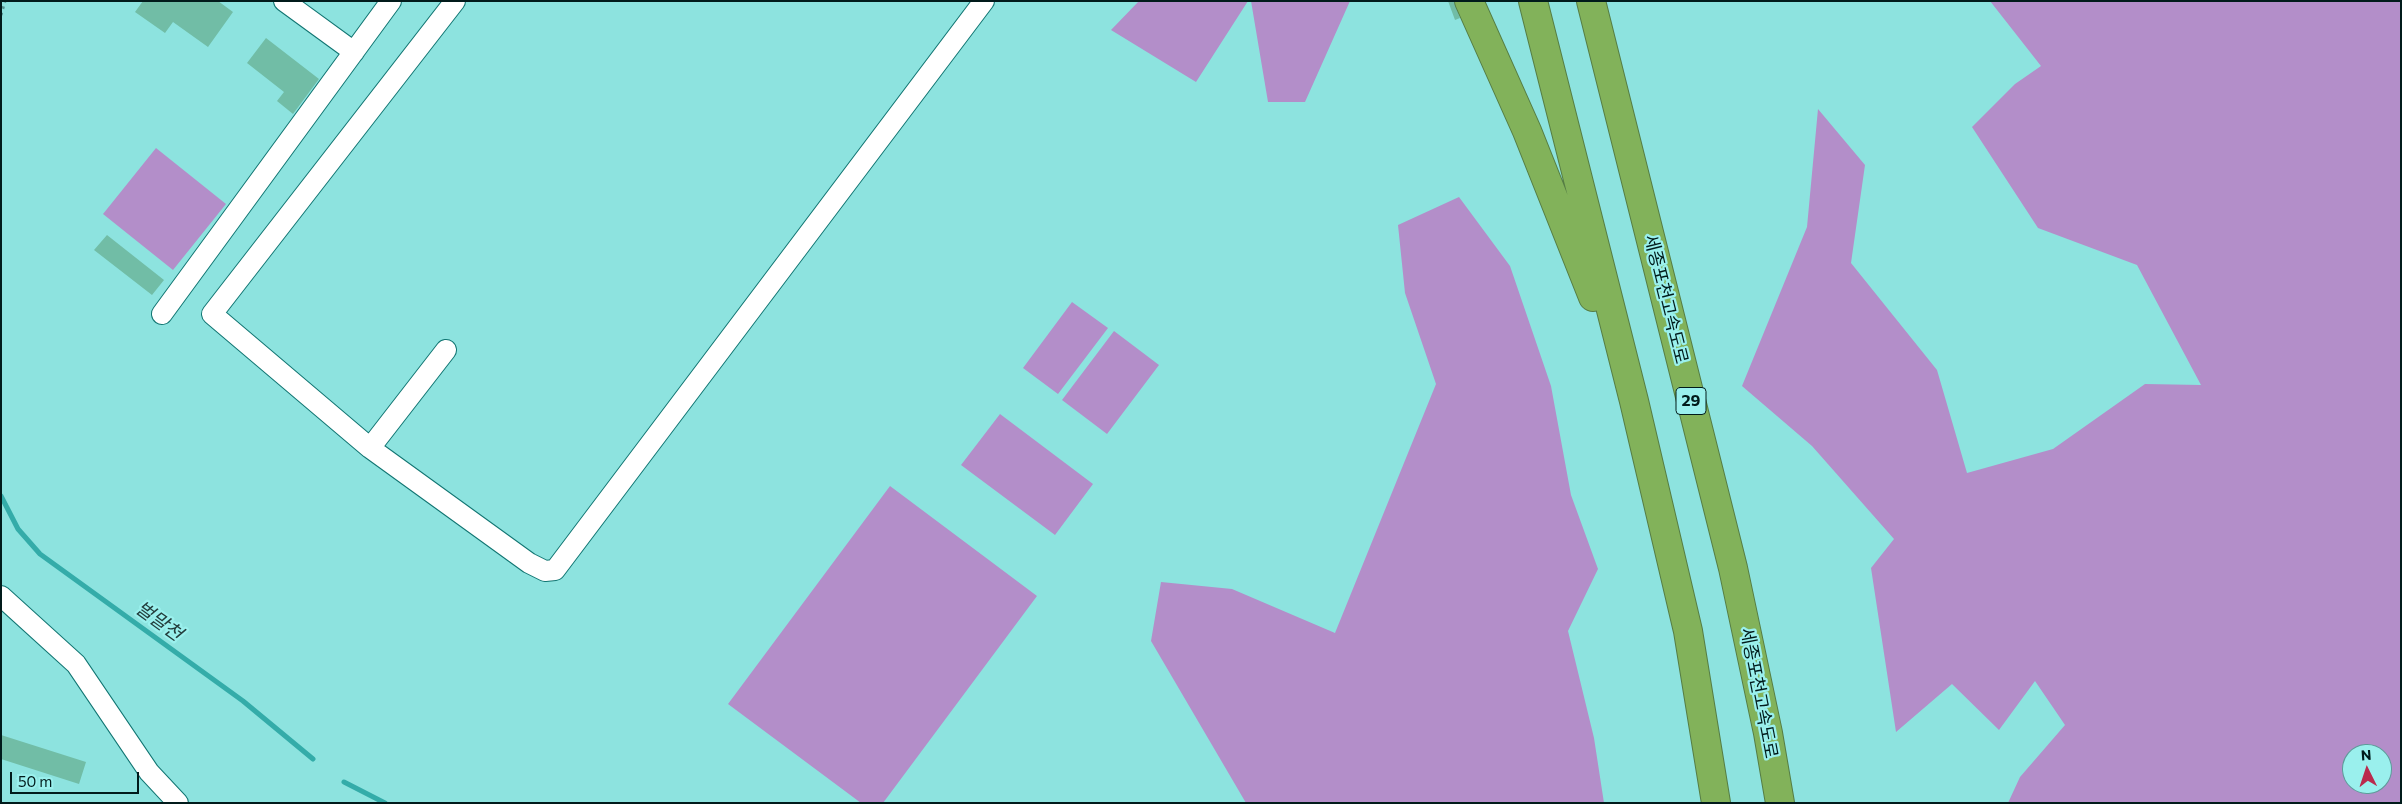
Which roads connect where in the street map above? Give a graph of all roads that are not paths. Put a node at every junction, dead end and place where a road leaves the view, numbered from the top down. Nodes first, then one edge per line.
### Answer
1 (284, 1) edge
2 (391, 1) edge
3 (455, 1) edge
4 (984, 1) edge
5 (1469, 1) edge
6 (1533, 1) edge
7 (1591, 1) edge
8 (354, 52) junction
9 (162, 314) dead end
10 (446, 350) dead end
11 (1634, 401) junction
12 (370, 448) junction
13 (1, 596) edge
14 (178, 803) edge
15 (1716, 803) edge
16 (1780, 803) edge

1 - 8 street
2 - 8 street
3 - 12 street
4 - 12 street
5 - 11 highway
6 - 11 highway
7 - 16 highway, 세종포천고속도로 / 29
8 - 9 street
10 - 12 street
11 - 15 highway
13 - 14 street

